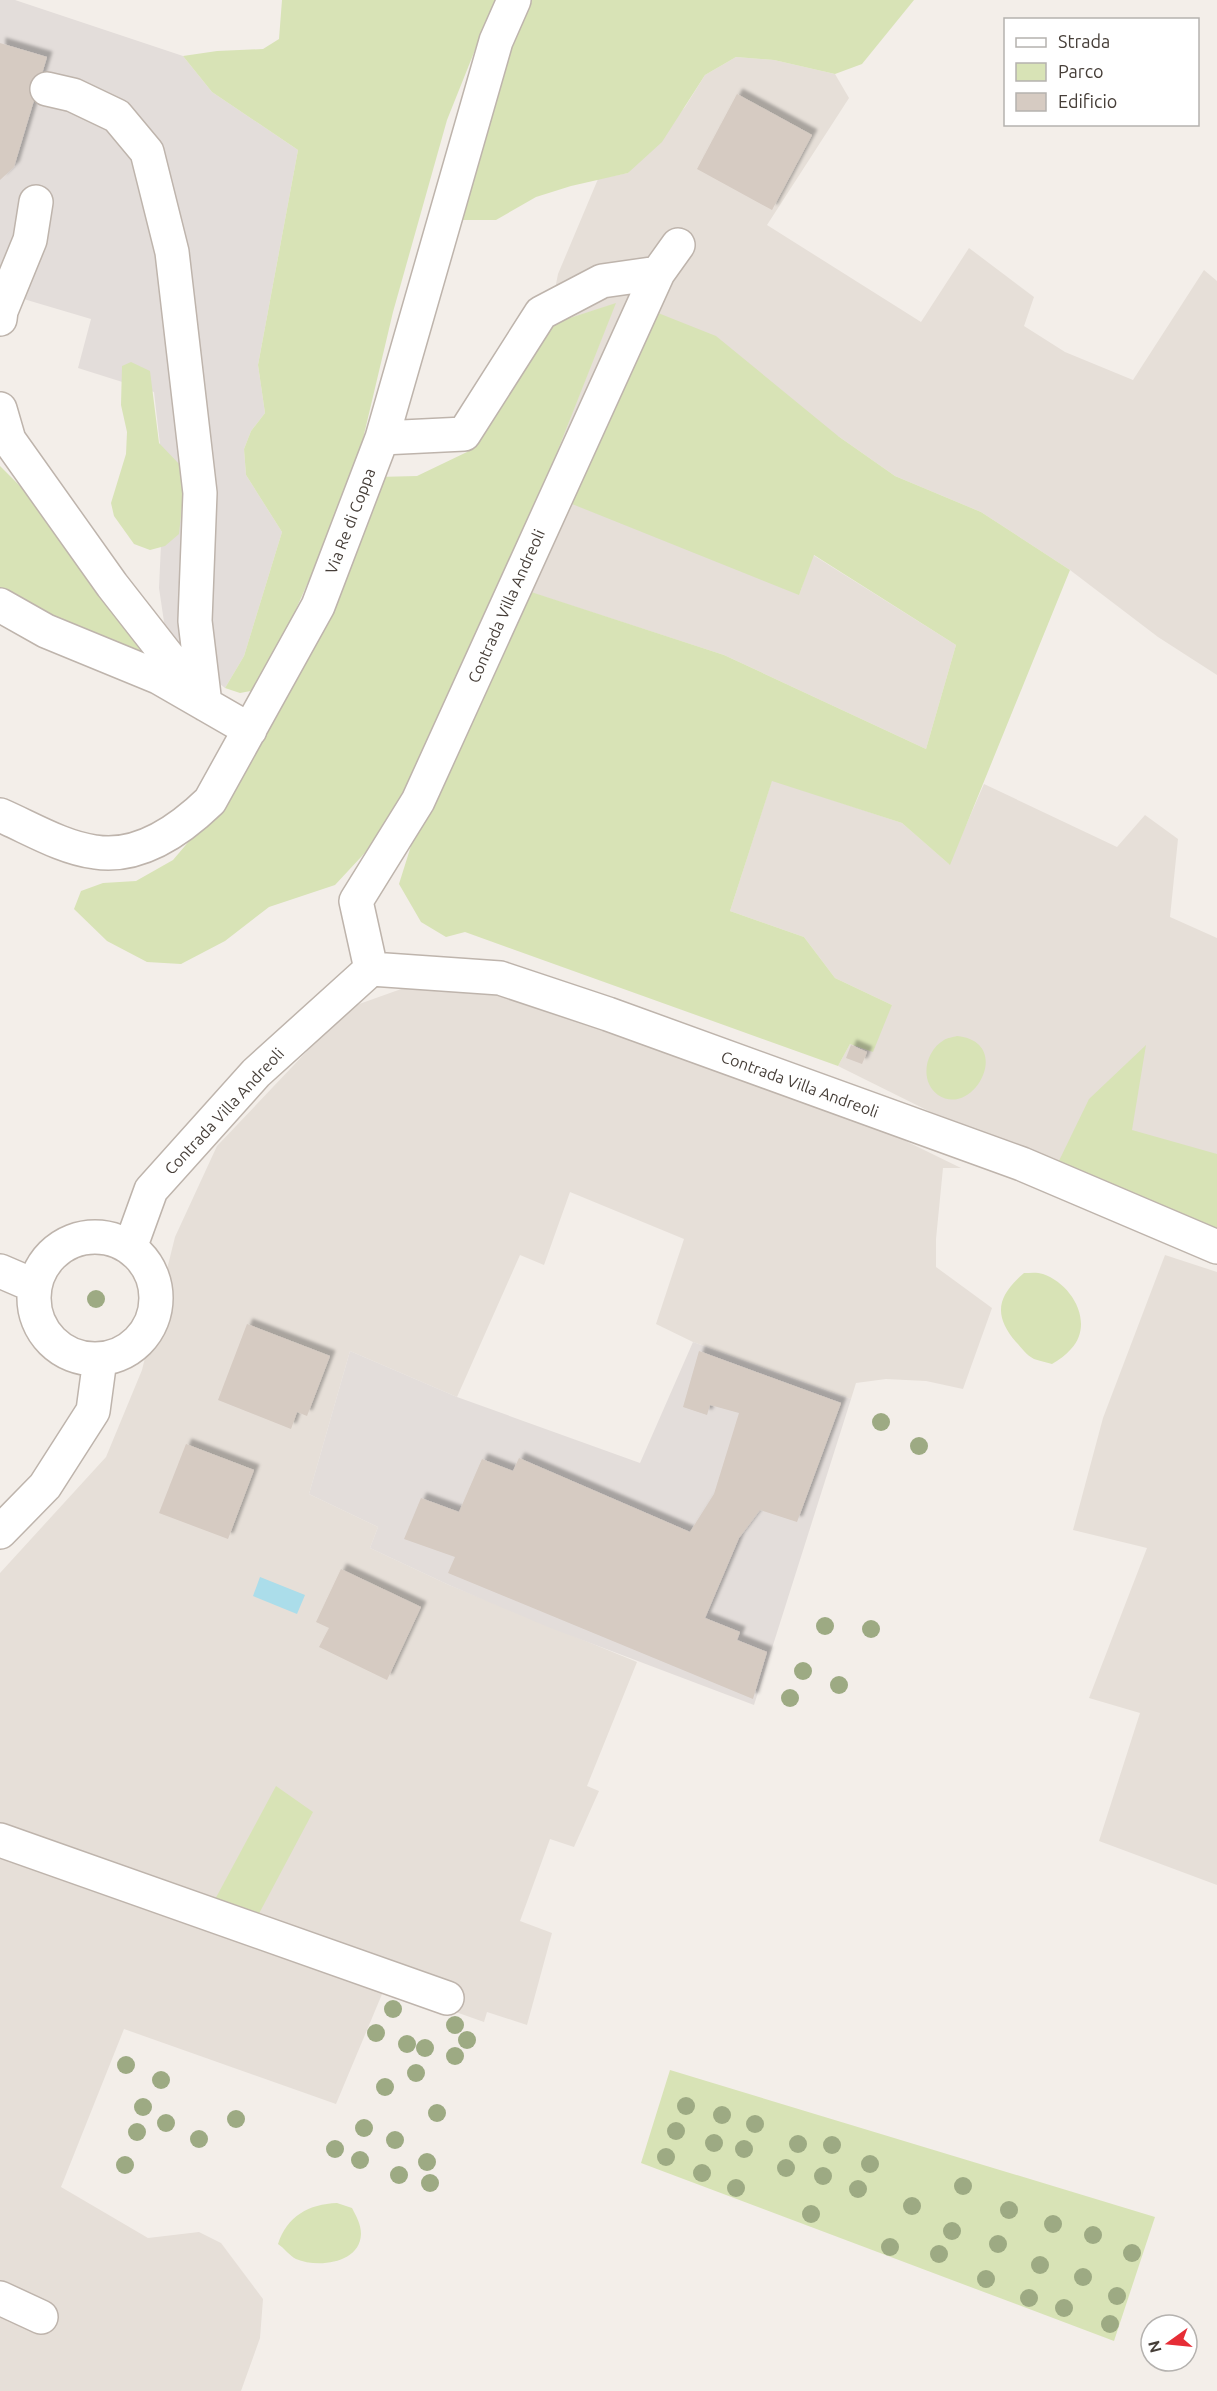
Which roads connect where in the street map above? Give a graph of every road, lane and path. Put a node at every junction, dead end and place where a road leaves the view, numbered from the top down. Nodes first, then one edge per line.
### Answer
1 (514, 0) edge
2 (47, 89) dead end
3 (36, 202) dead end
4 (678, 245) dead end
5 (658, 273) junction
6 (0, 319) edge
7 (0, 409) edge
8 (382, 438) junction
9 (0, 605) edge
10 (205, 704) junction
11 (250, 730) junction
12 (0, 815) edge
13 (371, 969) junction
14 (1217, 1247) edge
15 (130, 1248) junction
16 (0, 1270) edge
17 (35, 1286) junction
18 (100, 1359) junction
19 (0, 1532) edge
20 (0, 1840) edge
21 (447, 1998) dead end
22 (0, 2298) edge
23 (41, 2317) dead end

1 - 8 street, Via Re di Coppa
2 - 10 street
3 - 6 street
4 - 5 street, Contrada Villa Andreoli
5 - 8 street
5 - 13 street, Contrada Villa Andreoli
7 - 10 street
8 - 11 street, Via Re di Coppa
9 - 10 street
10 - 11 street
11 - 12 street, Via Re di Coppa
13 - 14 street, Contrada Villa Andreoli
13 - 15 street, Contrada Villa Andreoli
15 - 17 street
15 - 18 street
16 - 17 street
17 - 18 street
18 - 19 street
20 - 21 street
22 - 23 street

